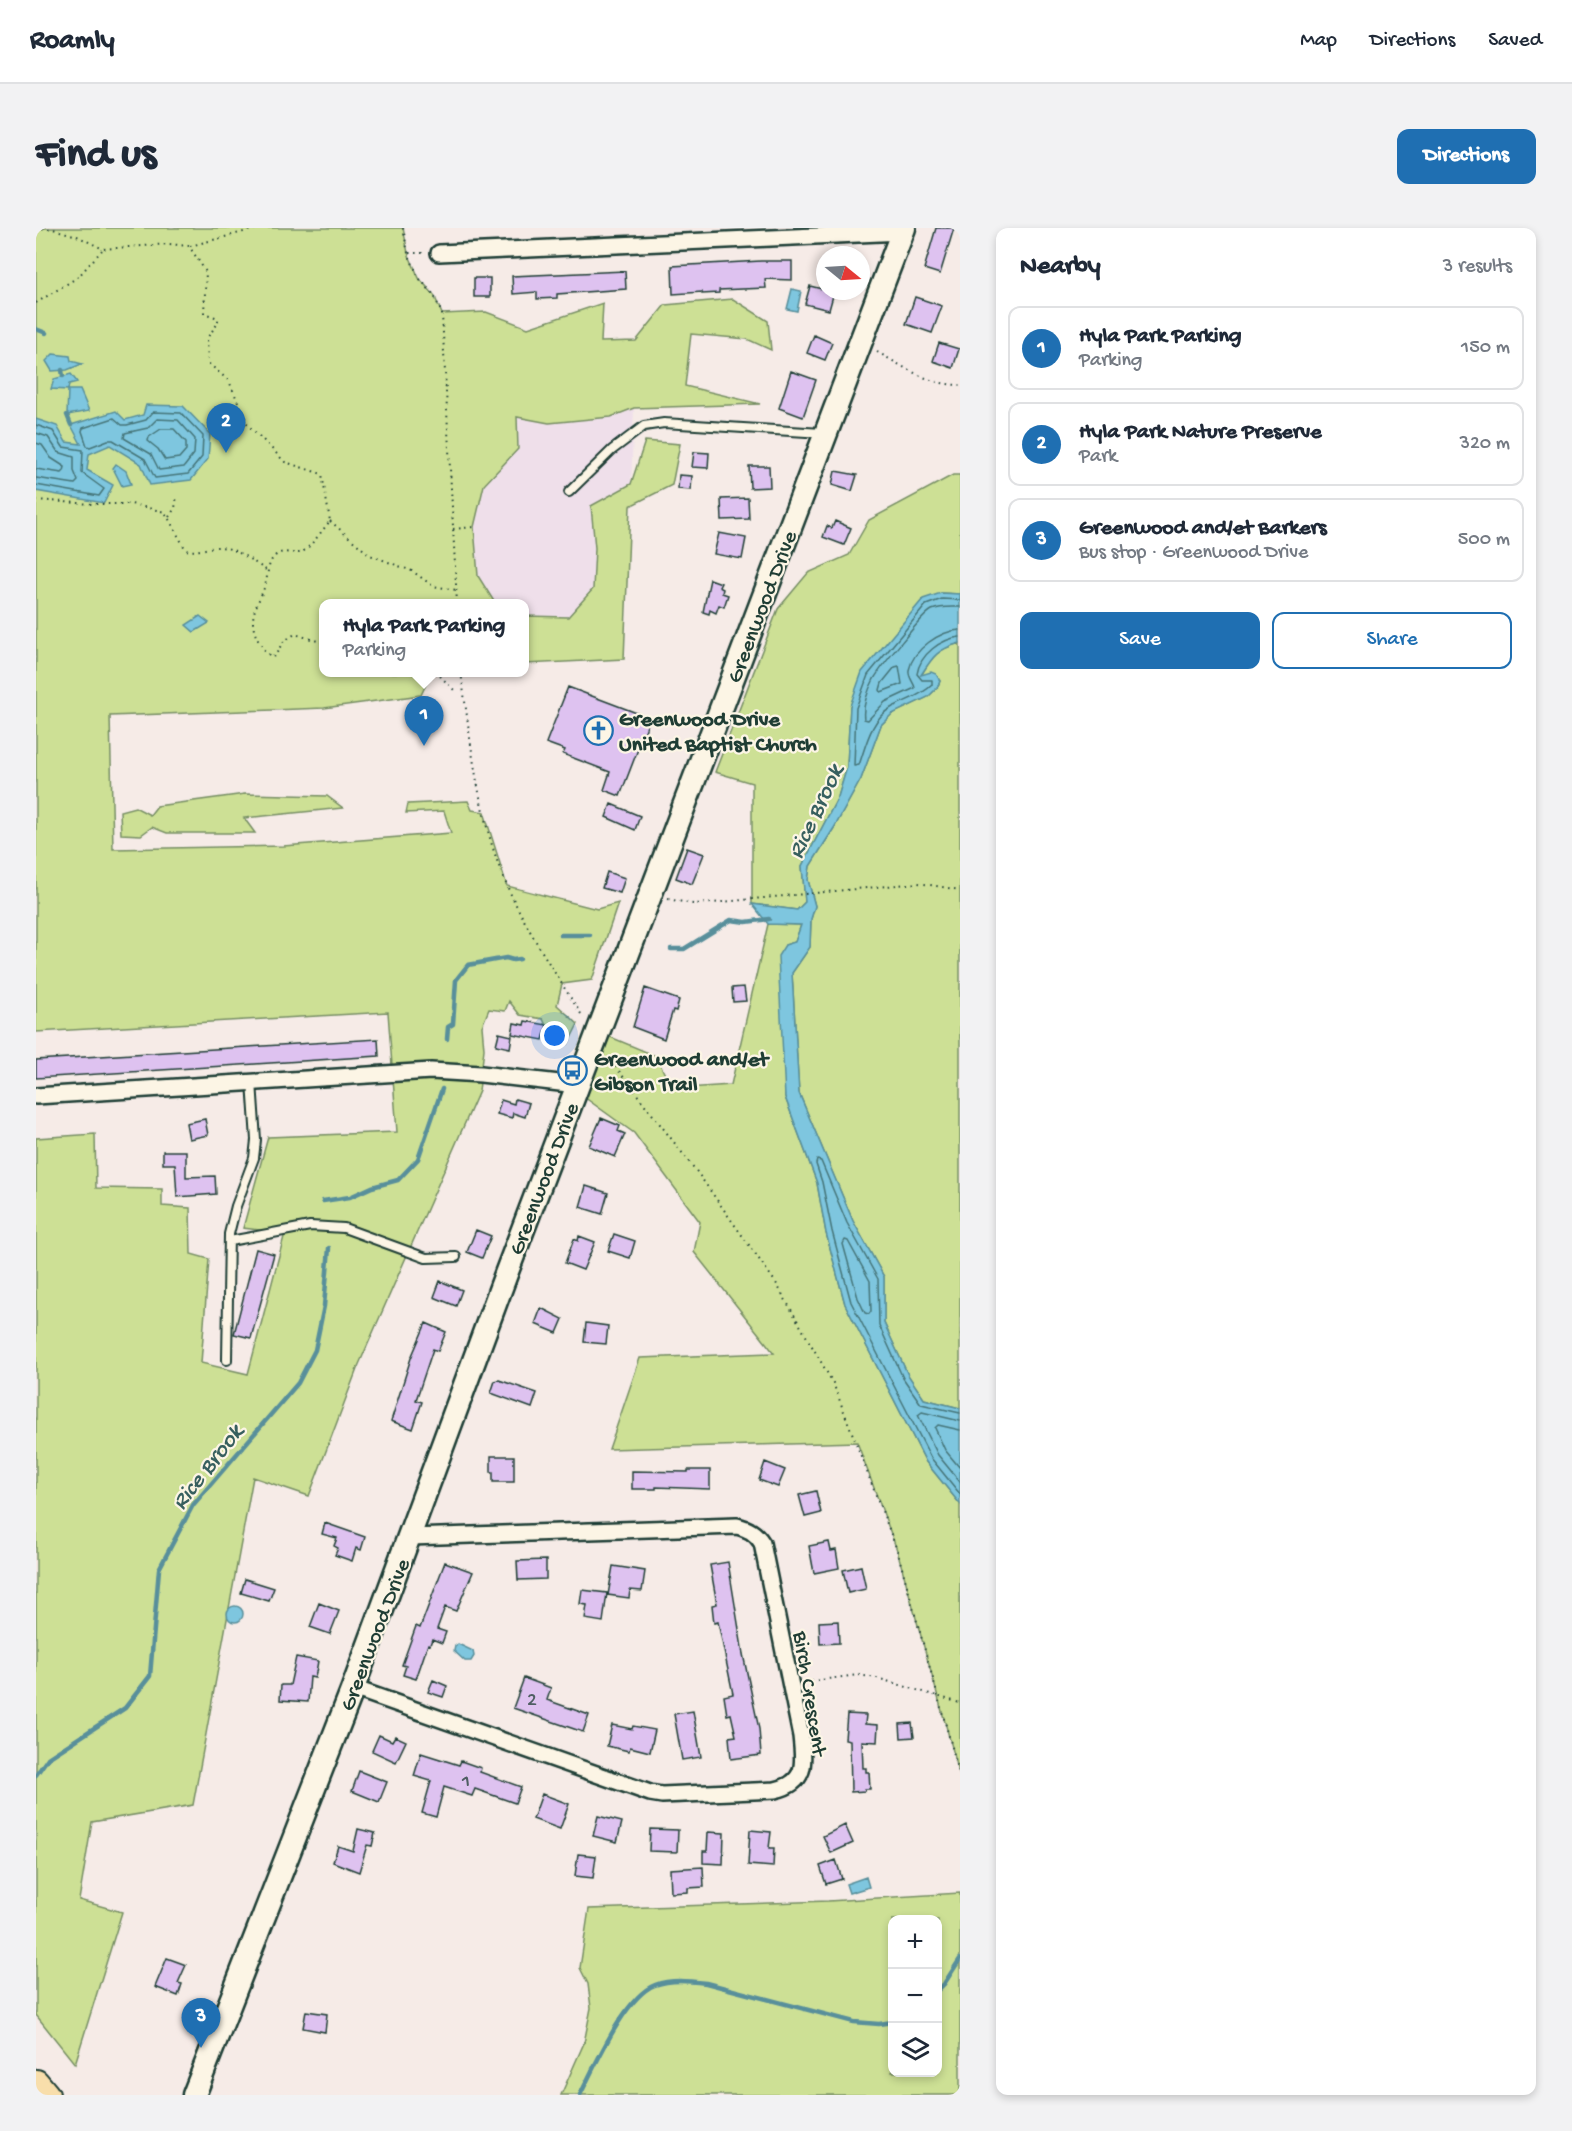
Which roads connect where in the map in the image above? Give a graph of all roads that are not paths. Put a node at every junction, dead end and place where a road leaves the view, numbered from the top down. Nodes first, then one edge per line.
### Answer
1 (903, 230) edge
2 (439, 253) road end
3 (826, 434) junction
4 (568, 492) dead end
5 (252, 1082) junction
6 (577, 1085) junction
7 (36, 1096) edge
8 (230, 1241) junction
9 (456, 1257) dead end
10 (227, 1360) dead end
11 (410, 1537) junction
12 (353, 1688) junction
13 (36, 2083) edge
14 (46, 2095) edge
15 (194, 2095) edge

1 - 2 street
1 - 3 main road, Greenwood Drive
3 - 4 lane
3 - 6 main road, Greenwood Drive
5 - 6 street
5 - 7 street
5 - 8 lane
6 - 11 main road, Greenwood Drive
8 - 9 lane
8 - 10 lane
11 - 12 main road, Greenwood Drive
11 - 12 street, Birch Crescent
12 - 15 main road, Greenwood Drive
13 - 14 highway

